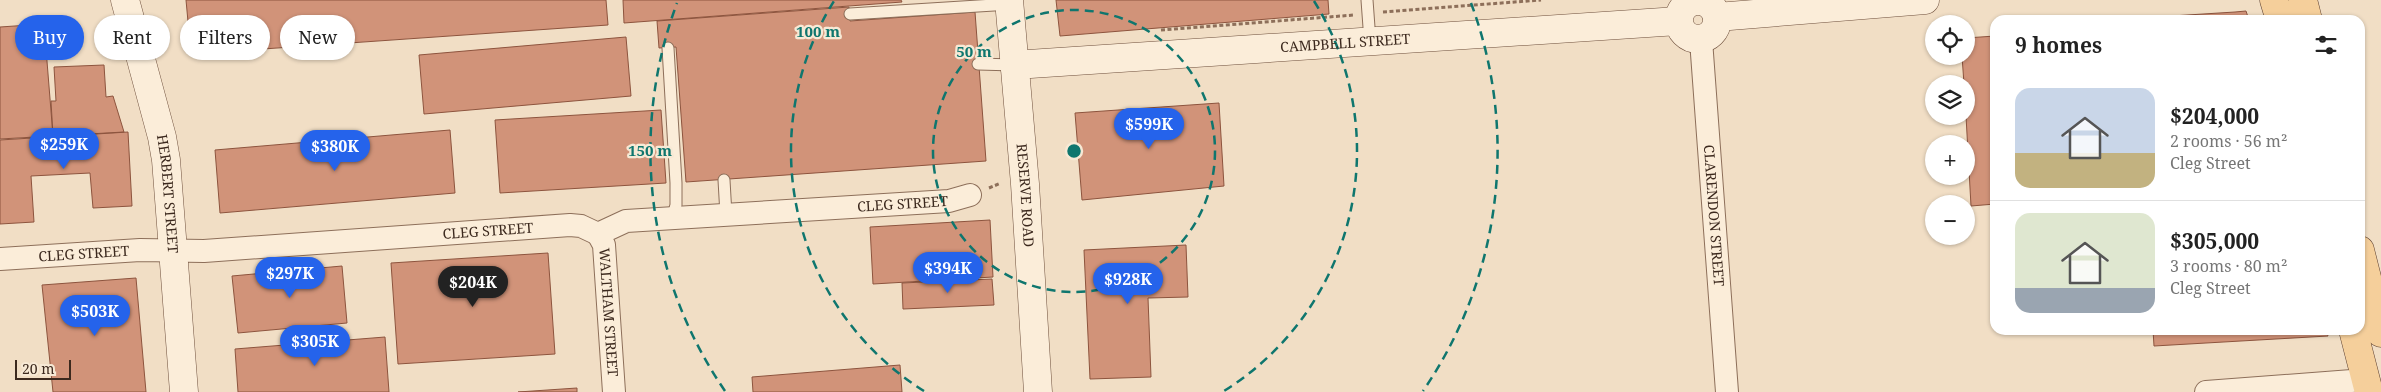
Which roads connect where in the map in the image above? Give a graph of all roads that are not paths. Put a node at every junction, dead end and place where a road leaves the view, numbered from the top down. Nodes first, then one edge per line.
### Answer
1 (126, 0) edge
2 (1367, 0) edge
3 (1916, 0) edge
4 (2274, 0) edge
5 (2303, 0) edge
6 (1010, 2) edge
7 (850, 14) dead end
8 (2278, 15) edge
9 (2307, 15) edge
10 (1717, 17) junction
11 (1678, 22) junction
12 (1701, 40) junction
13 (1370, 41) junction
14 (668, 48) dead end
15 (978, 64) dead end
16 (1014, 65) junction
17 (724, 180) dead end
18 (970, 195) dead end
19 (726, 215) junction
20 (672, 219) junction
21 (598, 234) junction
22 (172, 251) junction
23 (0, 259) edge
24 (2365, 270) edge
25 (2381, 333) edge
26 (2354, 335) edge
27 (2367, 386) edge
28 (184, 392) edge
29 (614, 392) edge
30 (1038, 392) edge
31 (1727, 392) edge
32 (2206, 392) edge

1 - 22 street, HERBERT STREET
2 - 13 lane
3 - 10 street
4 - 8 main road
5 - 9 main road
6 - 7 lane
6 - 16 street, RESERVE ROAD
10 - 11 street
10 - 12 street
11 - 12 street
11 - 13 street, CAMPBELL STREET
12 - 31 street, CLARENDON STREET
13 - 16 street, CAMPBELL STREET
14 - 20 lane
15 - 16 lane
16 - 30 street, RESERVE ROAD
17 - 19 lane
18 - 19 street, CLEG STREET
19 - 20 street, CLEG STREET
20 - 21 street, CLEG STREET
21 - 22 street, CLEG STREET
21 - 29 street, WALTHAM STREET
22 - 23 street, CLEG STREET
22 - 28 street, HERBERT STREET
24 - 25 main road
26 - 27 main road
27 - 32 street

